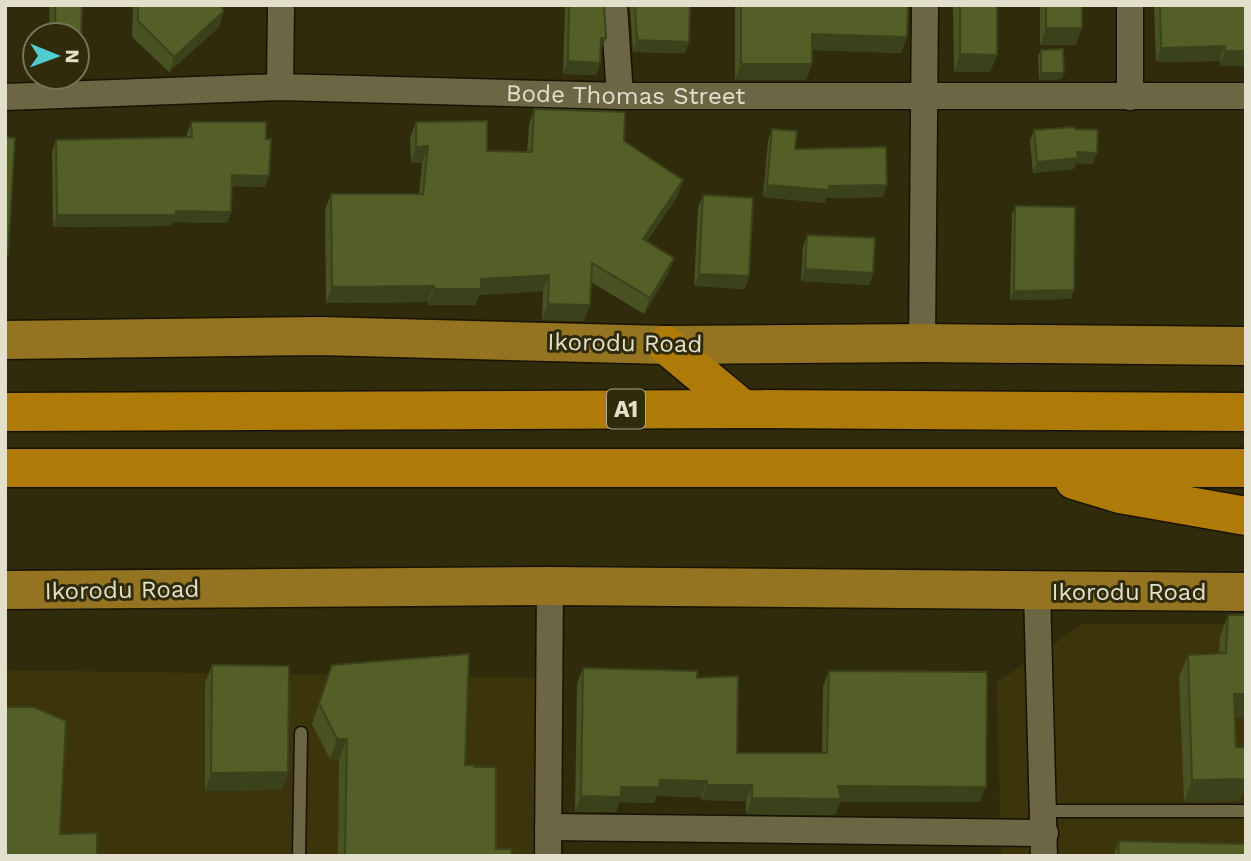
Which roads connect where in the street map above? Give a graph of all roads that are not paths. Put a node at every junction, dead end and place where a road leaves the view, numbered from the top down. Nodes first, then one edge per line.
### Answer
1 (281, 5) edge
2 (614, 5) edge
3 (925, 5) edge
4 (1130, 5) edge
5 (280, 87) junction
6 (620, 96) junction
7 (924, 96) junction
8 (1246, 96) edge
9 (5, 97) edge
10 (1130, 97) junction
11 (5, 340) edge
12 (922, 343) junction
13 (666, 345) junction
14 (1246, 346) edge
15 (743, 409) junction
16 (5, 412) edge
17 (1246, 412) edge
18 (5, 468) edge
19 (83, 468) junction
20 (1246, 468) edge
21 (1038, 469) junction
22 (5, 495) edge
23 (1246, 516) edge
24 (550, 586) junction
25 (5, 590) edge
26 (1037, 591) junction
27 (1246, 592) edge
28 (301, 733) dead end
29 (1246, 811) edge
30 (548, 827) junction
31 (1044, 833) edge
32 (299, 856) edge
33 (548, 856) edge

1 - 5 street
2 - 6 street
3 - 7 street
4 - 10 street
5 - 6 street, Bode Thomas Street
5 - 9 street, Bode Thomas Street
6 - 7 street, Bode Thomas Street
7 - 10 street, Bode Thomas Street
7 - 12 street
8 - 10 street, Bode Thomas Street
11 - 13 main road, Ikorodu Road
12 - 13 main road, Ikorodu Road
12 - 14 main road, Ikorodu Road
13 - 15 highway
15 - 16 highway, A1
15 - 17 highway, A1
18 - 19 highway
19 - 21 highway
19 - 22 highway
20 - 21 highway
21 - 23 highway
24 - 25 main road, Ikorodu Road
24 - 26 main road, Ikorodu Road
24 - 30 street
26 - 27 main road, Ikorodu Road
26 - 31 street
28 - 32 lane
29 - 31 lane
30 - 31 street
30 - 33 street

